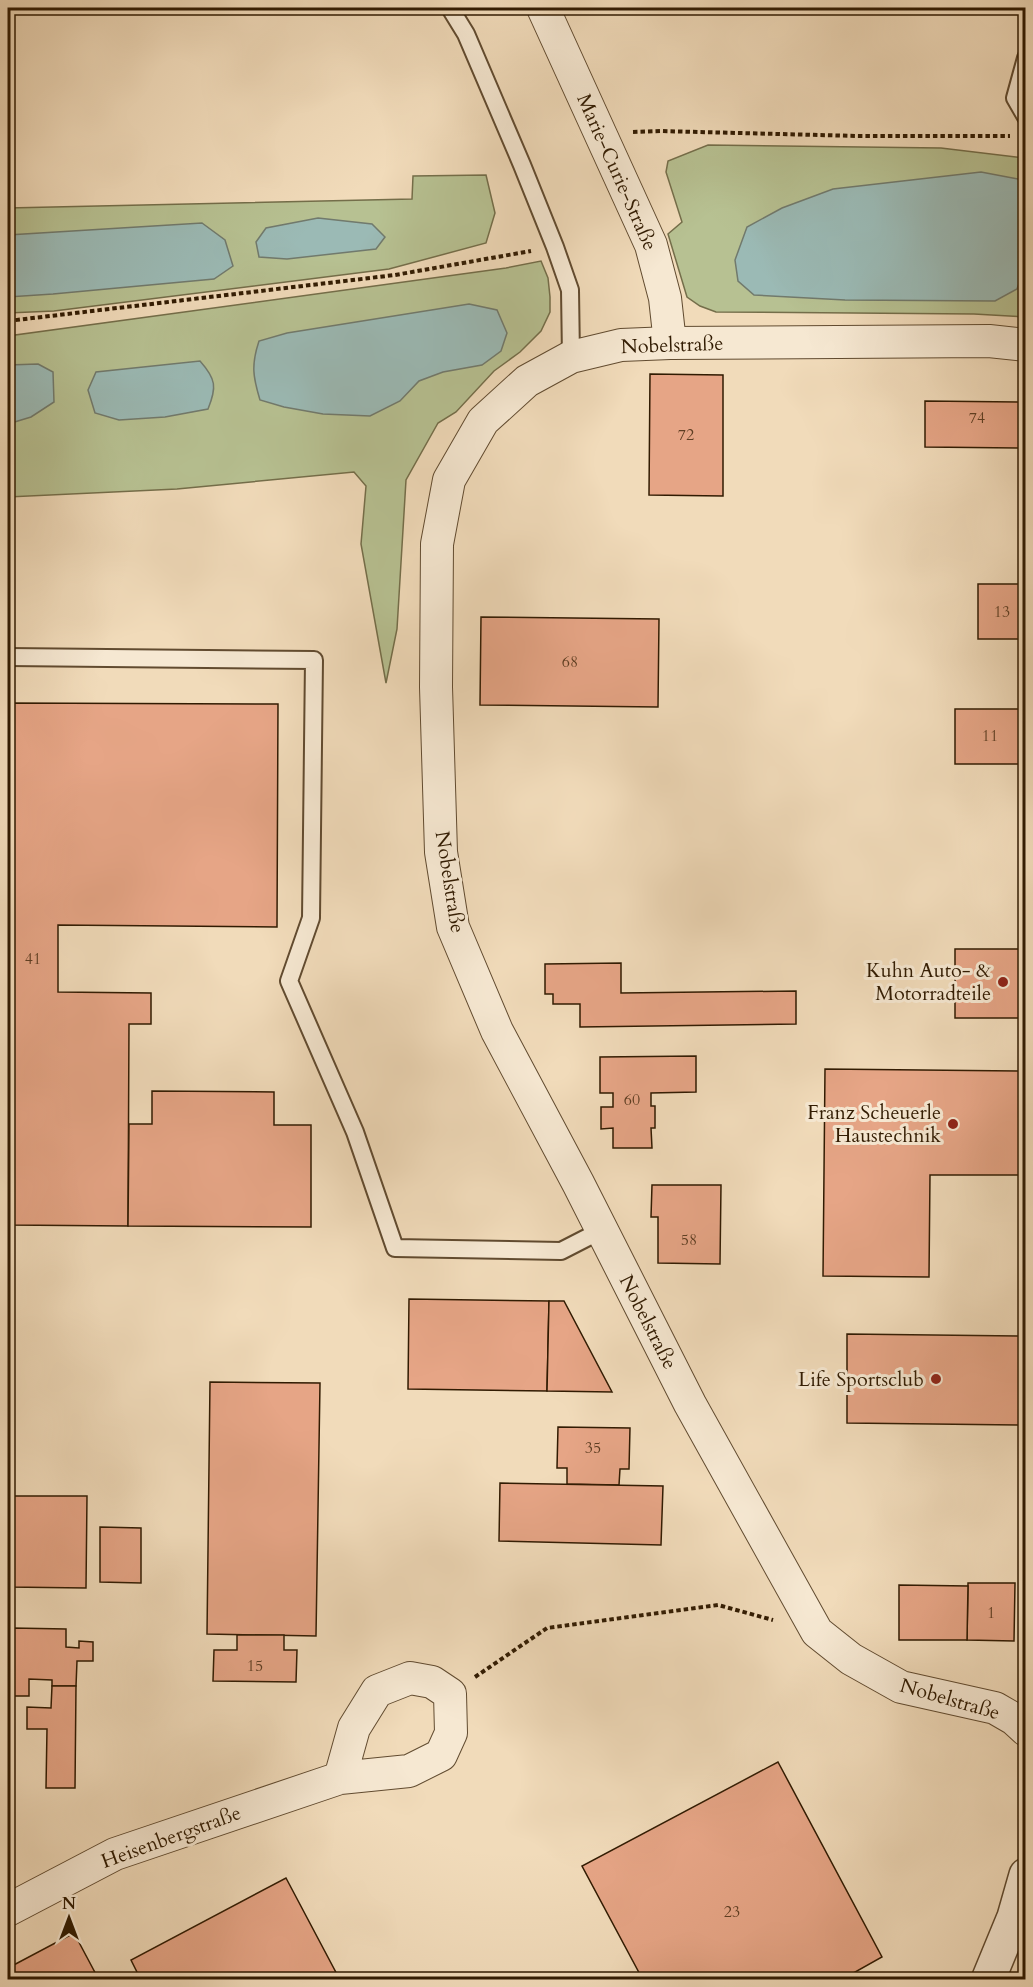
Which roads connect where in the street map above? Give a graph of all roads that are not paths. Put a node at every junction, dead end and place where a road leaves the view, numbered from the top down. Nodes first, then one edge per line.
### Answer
1 (450, 8) edge
2 (543, 8) edge
3 (1026, 58) edge
4 (1026, 117) edge
5 (670, 343) junction
6 (1026, 345) edge
7 (572, 357) junction
8 (8, 657) edge
9 (602, 1230) junction
10 (1026, 1730) edge
11 (340, 1778) junction
12 (1026, 1875) edge
13 (8, 1910) edge
14 (988, 1980) edge

1 - 7 lane
2 - 5 street, Marie-Curie-Straße
3 - 4 lane
5 - 6 street, Nobelstraße
5 - 7 street, Nobelstraße
7 - 9 street, Nobelstraße
8 - 9 lane
9 - 10 street, Nobelstraße
11 - 11 street, Heisenbergstraße
11 - 13 street, Heisenbergstraße
12 - 14 street

